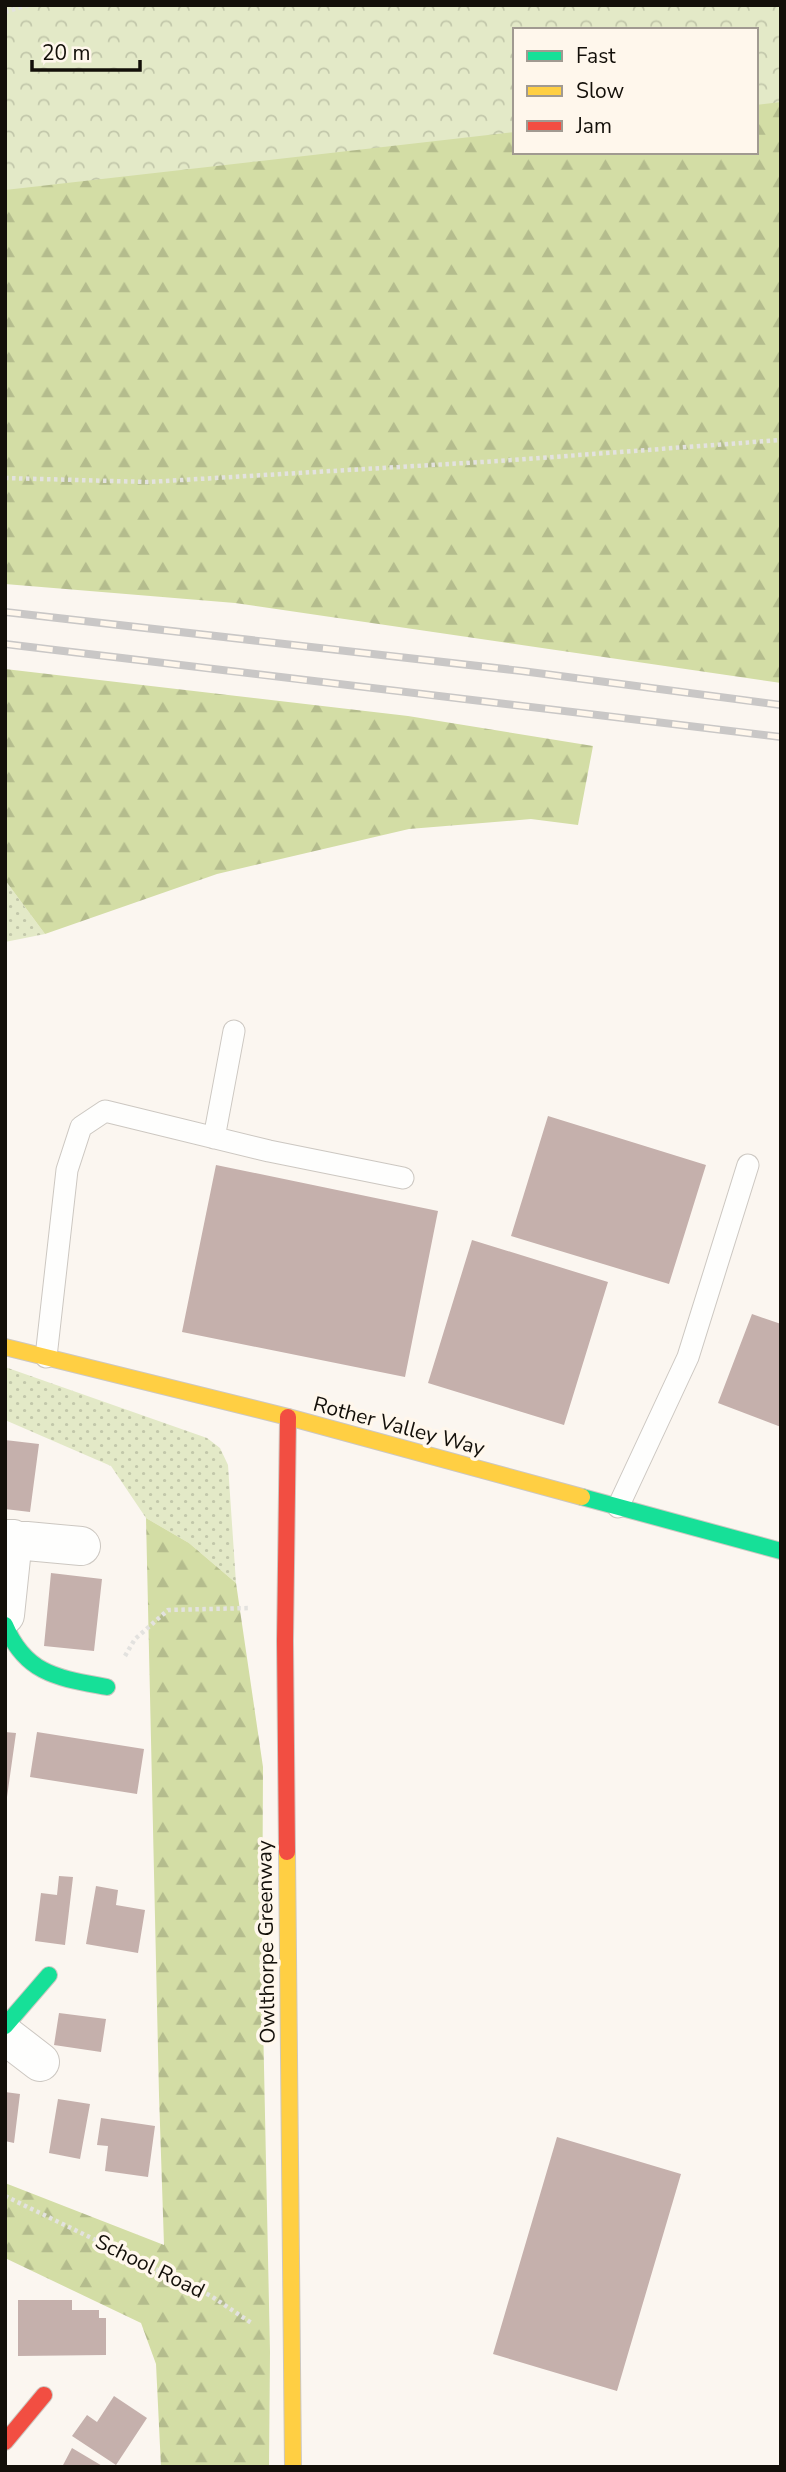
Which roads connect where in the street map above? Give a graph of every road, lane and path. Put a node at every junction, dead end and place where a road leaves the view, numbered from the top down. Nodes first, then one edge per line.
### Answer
1 (28, 5) edge
2 (5, 12) edge
3 (781, 440) edge
4 (5, 478) edge
5 (234, 1031) dead end
6 (214, 1138) junction
7 (748, 1165) dead end
8 (403, 1178) dead end
9 (5, 1347) edge
10 (46, 1357) junction
11 (288, 1417) junction
12 (618, 1507) junction
13 (9, 1539) edge
14 (81, 1546) dead end
15 (781, 1551) edge
16 (285, 1608) junction
17 (5, 1615) edge
18 (5, 1625) edge
19 (107, 1687) joint
20 (49, 1975) dead end
21 (5, 2026) edge
22 (5, 2035) edge
23 (40, 2062) dead end
24 (5, 2196) edge
25 (291, 2344) junction
26 (44, 2395) dead end
27 (7, 2436) edge
28 (293, 2467) edge

1 - 2 path
3 - 4 path
5 - 6 lane
6 - 8 lane
6 - 10 lane
7 - 12 lane
9 - 10 street, Rother Valley Way
10 - 11 street, Rother Valley Way
11 - 12 street, Rother Valley Way
11 - 16 street, Owlthorpe Greenway
12 - 15 street, Rother Valley Way
13 - 14 street
13 - 17 street
16 - 19 path
16 - 25 street, Owlthorpe Greenway
18 - 19 street
20 - 21 street
22 - 23 street
24 - 25 path, School Road
25 - 28 street, Owlthorpe Greenway
26 - 27 street

